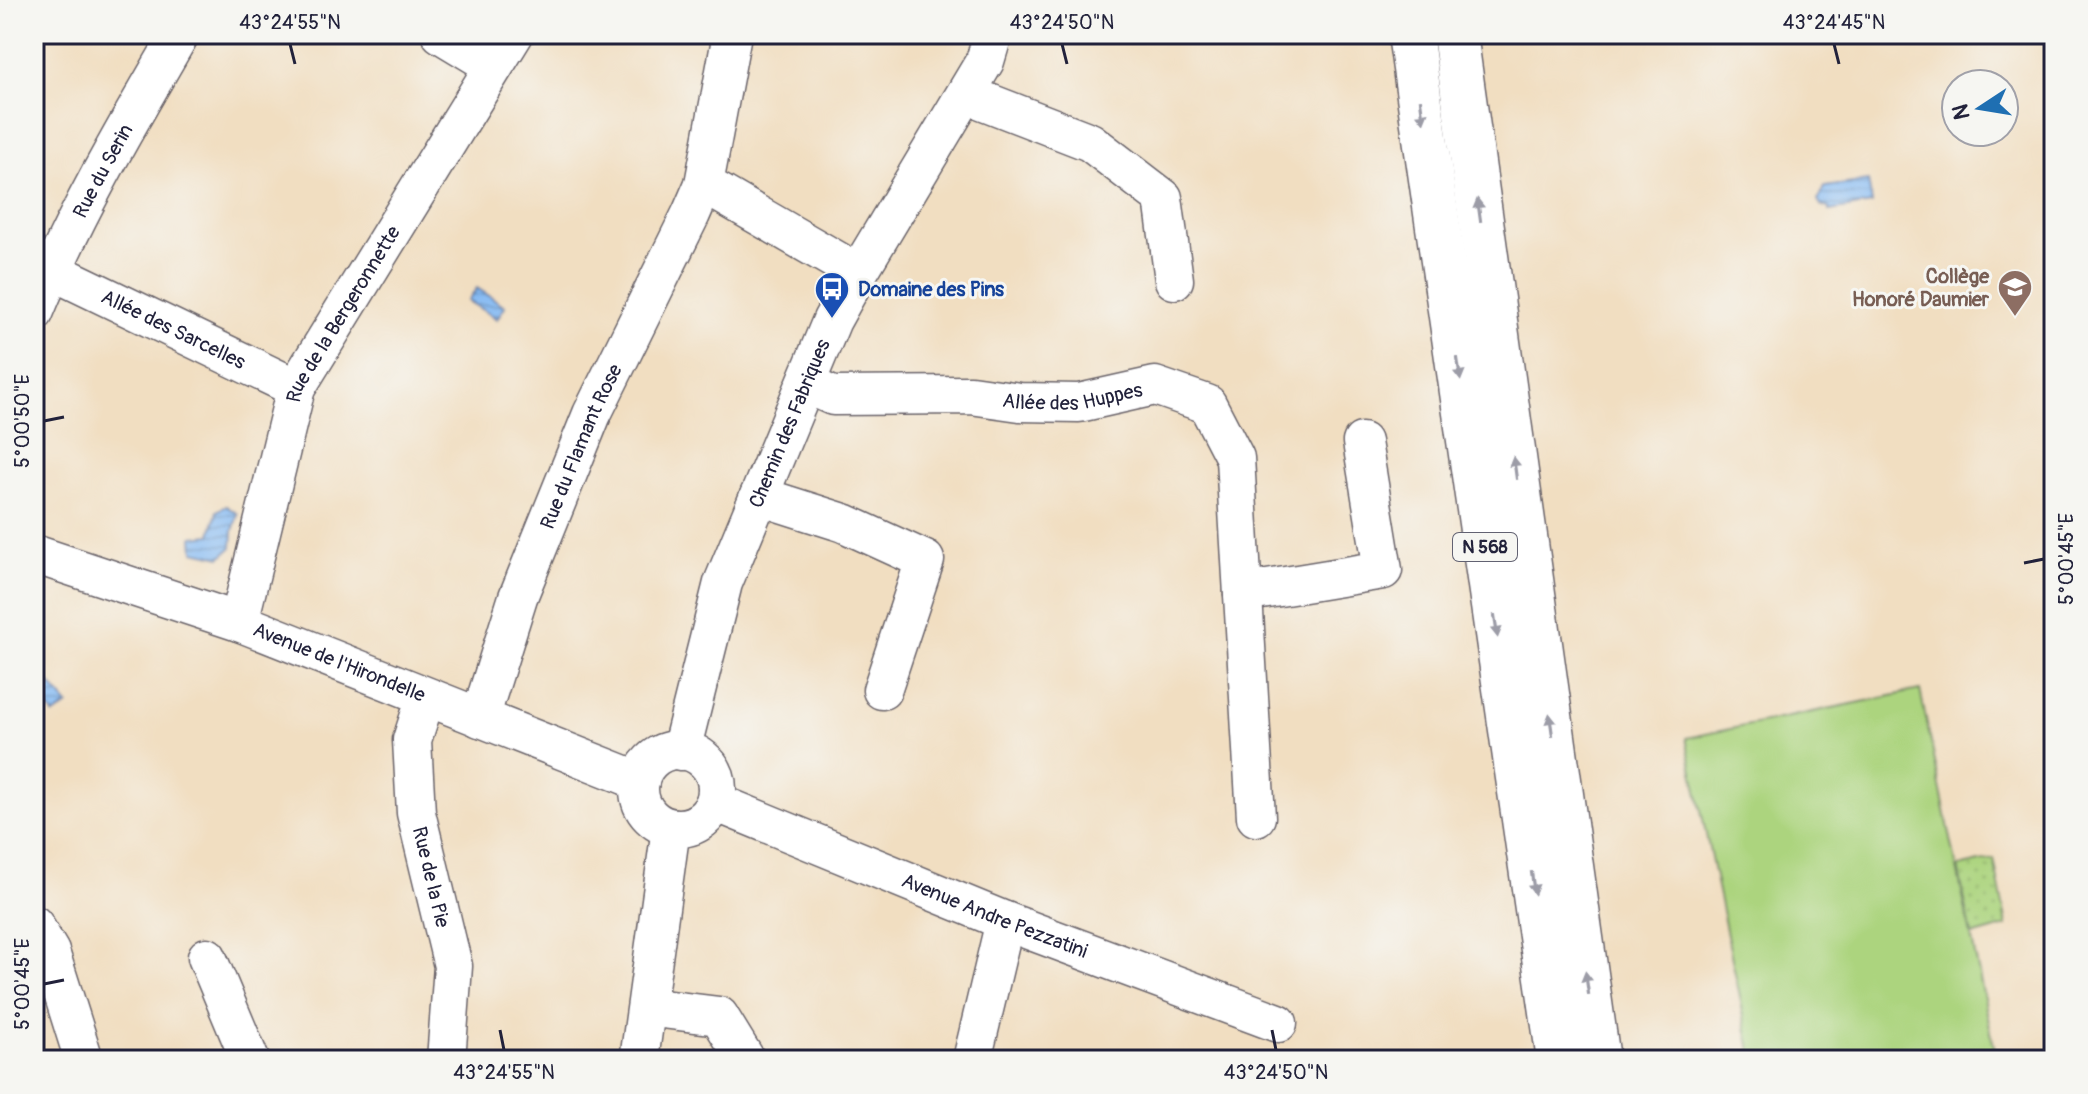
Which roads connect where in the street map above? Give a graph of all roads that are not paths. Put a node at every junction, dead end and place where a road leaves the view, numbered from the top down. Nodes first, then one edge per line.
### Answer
1 (180, 34) edge
2 (441, 34) edge
3 (514, 34) edge
4 (732, 34) edge
5 (993, 34) edge
6 (1410, 34) edge
7 (1455, 34) edge
8 (494, 66) junction
9 (966, 94) junction
10 (704, 184) junction
11 (51, 270) junction
12 (858, 273) junction
13 (1174, 280) dead end
14 (34, 313) edge
15 (806, 384) junction
16 (296, 388) junction
17 (1362, 442) dead end
18 (759, 496) junction
19 (34, 554) edge
20 (1243, 593) junction
21 (239, 622) junction
22 (882, 690) dead end
23 (426, 697) junction
24 (480, 718) junction
25 (681, 751) junction
26 (640, 781) junction
27 (715, 802) junction
28 (1256, 817) dead end
29 (671, 828) junction
30 (1005, 921) junction
31 (34, 925) edge
32 (207, 957) dead end
33 (647, 1011) junction
34 (1278, 1023) dead end
35 (84, 1060) edge
36 (250, 1060) edge
37 (446, 1060) edge
38 (639, 1060) edge
39 (746, 1060) edge
40 (972, 1060) edge
41 (1559, 1060) edge
42 (1598, 1060) edge

1 - 11 street, Rue du Serin
2 - 8 street
3 - 8 street, Rue de la Bergeronnette
4 - 10 street, Rue du Flamant Rose
5 - 9 street, Chemin des Fabriques
6 -> 41 highway, N 568
42 -> 7 highway, N 568
8 - 16 street, Rue de la Bergeronnette
9 - 12 street, Chemin des Fabriques
9 - 13 street
10 - 12 street
10 - 24 street, Rue du Flamant Rose
11 - 14 street, Rue du Serin
11 - 16 street, Allée des Sarcelles
12 - 15 street, Chemin des Fabriques
15 - 18 street, Chemin des Fabriques
15 - 20 street, Allée des Huppes
16 - 21 street, Rue de la Bergeronnette
17 - 20 street
18 - 22 street
18 - 25 street, Chemin des Fabriques
19 - 21 street, Avenue de l'Hirondelle
20 - 28 street, Allée des Huppes
21 - 23 street, Avenue de l'Hirondelle
23 - 24 street, Avenue de l'Hirondelle
23 - 37 street, Rue de la Pie
24 - 26 street, Avenue de l'Hirondelle
25 - 26 street
25 - 27 street
26 - 29 street
27 - 29 street
27 - 30 street, Avenue Andre Pezzatini
29 - 33 street
30 - 34 street, Avenue Andre Pezzatini
30 - 40 street
31 - 35 street
32 - 36 street
33 - 38 street
33 - 39 street

